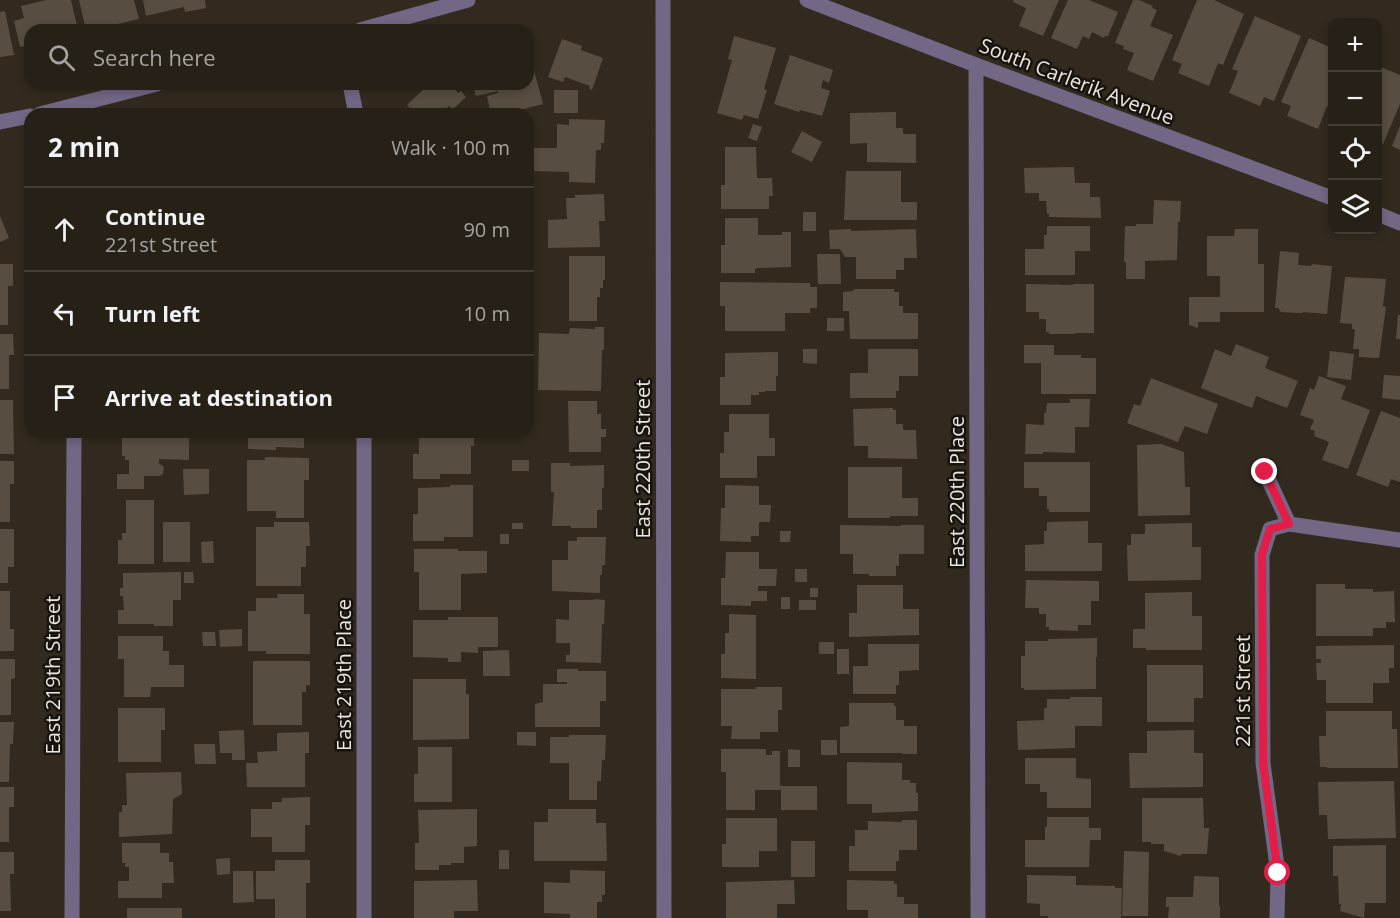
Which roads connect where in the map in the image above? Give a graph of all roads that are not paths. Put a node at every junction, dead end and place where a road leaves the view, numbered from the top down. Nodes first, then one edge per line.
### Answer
1 (468, 0) edge
2 (663, 0) edge
3 (807, 0) edge
4 (382, 24) edge
5 (976, 65) junction
6 (134, 90) edge
7 (351, 90) edge
8 (67, 108) edge
9 (355, 108) edge
10 (24, 117) edge
11 (0, 122) edge
12 (1328, 197) edge
13 (1382, 216) edge
14 (1400, 223) edge
15 (74, 438) edge
16 (364, 438) edge
17 (1265, 472) dead end
18 (1289, 524) junction
19 (1400, 540) edge
20 (72, 918) edge
21 (364, 918) edge
22 (664, 918) edge
23 (978, 918) edge
24 (1278, 918) edge

1 - 4 street
2 - 22 street, East 220th Street
3 - 5 street, South Carlerik Avenue
5 - 12 street, South Carlerik Avenue
5 - 23 street, East 220th Place
6 - 8 street
7 - 9 street
10 - 11 street
13 - 14 street
15 - 20 street, East 219th Street
16 - 21 street, East 219th Place
17 - 18 street
18 - 19 street
18 - 24 street, 221st Street

